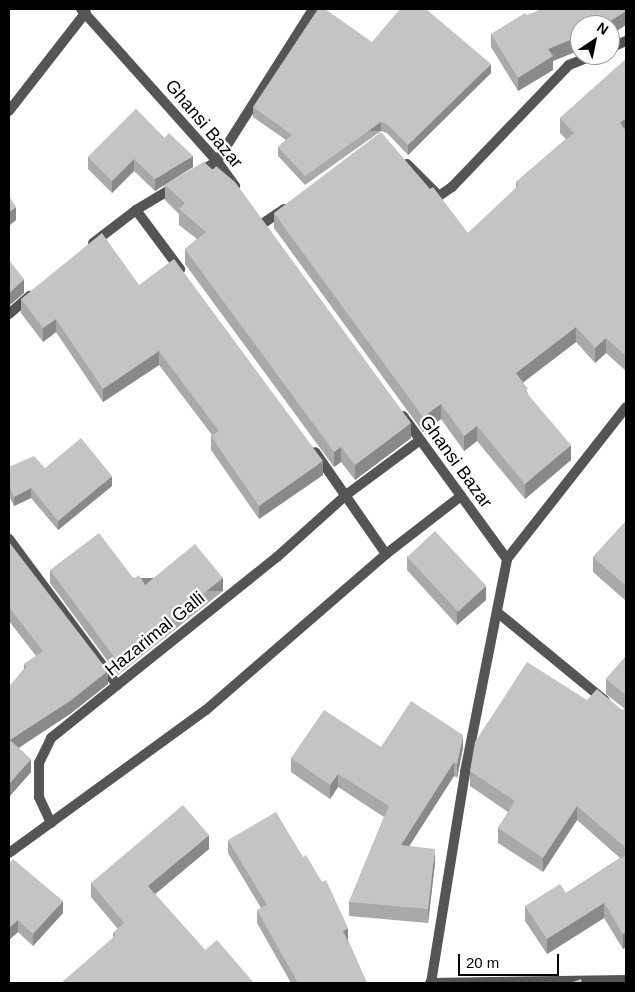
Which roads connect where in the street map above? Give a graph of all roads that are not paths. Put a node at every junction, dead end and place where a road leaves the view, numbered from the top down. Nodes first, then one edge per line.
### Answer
1 (84, 10) edge
2 (310, 10) edge
3 (570, 65) edge
4 (9, 111) edge
5 (401, 157) edge
6 (217, 161) junction
7 (240, 192) edge
8 (294, 201) edge
9 (136, 210) junction
10 (262, 224) edge
11 (86, 249) edge
12 (189, 281) edge
13 (36, 290) edge
14 (9, 314) edge
15 (626, 407) edge
16 (397, 408) edge
17 (306, 439) edge
18 (420, 440) junction
19 (346, 494) junction
20 (461, 496) junction
21 (9, 539) edge
22 (386, 554) junction
23 (507, 559) junction
24 (497, 612) junction
25 (117, 685) junction
26 (611, 706) edge
27 (51, 823) junction
28 (9, 853) edge
29 (626, 980) edge
30 (431, 983) edge

1 - 4 street
1 - 6 street, Ghansi Bazar
2 - 6 street
3 - 5 street
6 - 7 street, Ghansi Bazar
6 - 9 street
8 - 10 street
9 - 11 street
9 - 12 street
13 - 14 street
15 - 23 street
16 - 18 street, Ghansi Bazar
17 - 19 street
18 - 19 street, Hazarimal Galli
18 - 20 street, Ghansi Bazar
19 - 22 street
19 - 25 street, Hazarimal Galli
20 - 22 street
20 - 23 street, Ghansi Bazar
21 - 25 street
22 - 27 street
23 - 24 street
24 - 26 street
24 - 30 street
25 - 27 street, Hazarimal Galli
27 - 28 street
29 - 30 street

